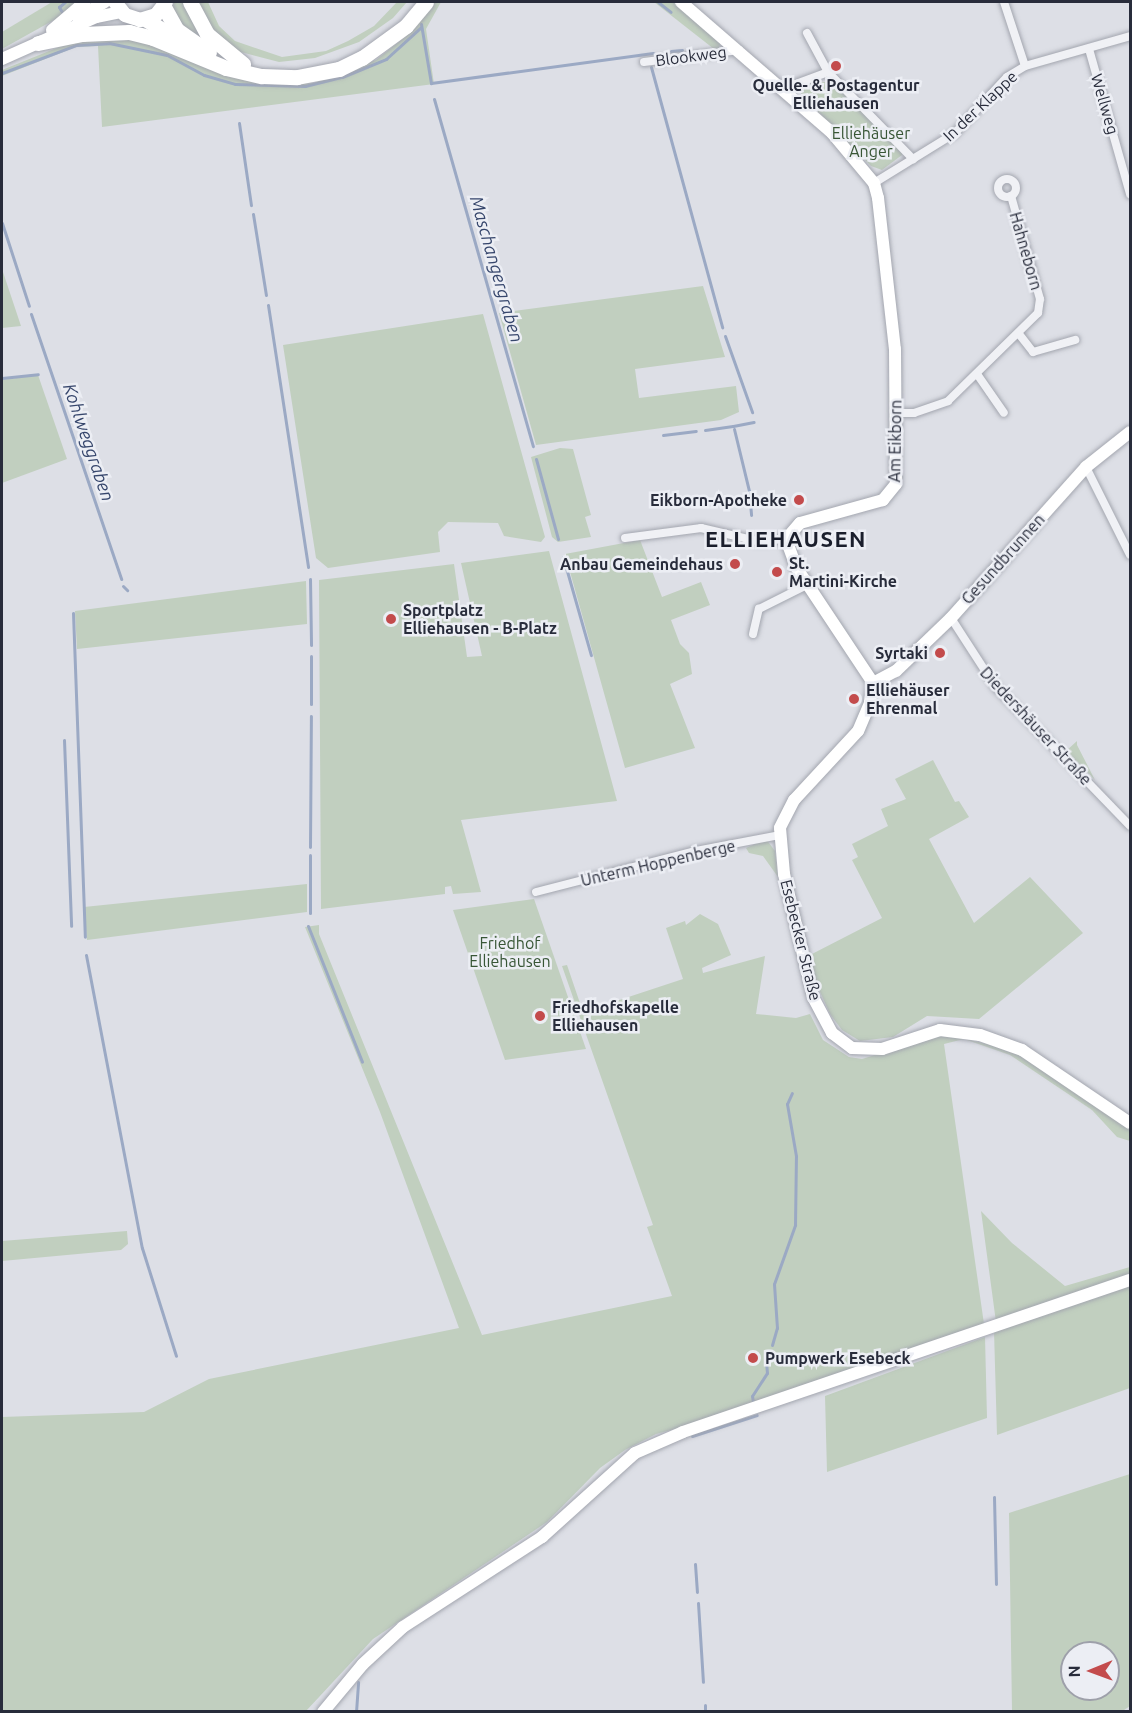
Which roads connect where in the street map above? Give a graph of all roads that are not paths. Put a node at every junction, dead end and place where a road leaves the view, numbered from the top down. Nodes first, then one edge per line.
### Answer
1 (85, 2) edge
2 (105, 2) edge
3 (190, 2) edge
4 (419, 2) edge
5 (426, 2) edge
6 (681, 2) edge
7 (1004, 2) edge
8 (165, 4) edge
9 (118, 7) edge
10 (145, 19) junction
11 (52, 30) junction
12 (807, 33) dead end
13 (1131, 36) edge
14 (38, 43) junction
15 (1089, 49) junction
16 (739, 50) junction
17 (197, 55) junction
18 (2, 58) edge
19 (644, 62) dead end
20 (243, 64) junction
21 (1025, 66) junction
22 (828, 72) junction
23 (785, 88) junction
24 (913, 159) junction
25 (874, 183) junction
26 (1131, 194) edge
27 (1011, 196) dead end
28 (1019, 333) junction
29 (1075, 340) dead end
30 (976, 374) junction
31 (896, 413) junction
32 (1004, 413) dead end
33 (1131, 432) edge
34 (1086, 467) junction
35 (625, 538) dead end
36 (786, 538) junction
37 (1131, 555) edge
38 (809, 584) junction
39 (951, 618) junction
40 (753, 634) dead end
41 (873, 682) junction
42 (1131, 826) edge
43 (780, 835) junction
44 (537, 892) dead end
45 (1131, 1123) edge
46 (1131, 1280) edge
47 (322, 1712) edge

1 - 11 street
2 - 11 street
3 - 20 highway
4 - 20 highway
5 - 17 highway
6 - 16 street
7 - 21 street, In der Klappe
8 - 10 main road
8 - 20 highway
9 - 10 main road
9 - 14 street
10 - 17 highway
11 - 18 street
12 - 22 street
13 - 15 street, In der Klappe
14 - 17 highway
14 - 18 street
15 - 21 street, In der Klappe
15 - 26 street, Wellweg
16 - 19 street, Blookweg
16 - 23 street
21 - 24 street, In der Klappe
22 - 23 street
22 - 24 street
23 - 25 street
24 - 25 street, In der Klappe
25 - 31 street, Am Eikborn
27 - 28 street, Hahneborn
28 - 29 street
28 - 30 street, Hahneborn
30 - 31 street, Hahneborn
30 - 32 street
31 - 36 street, Am Eikborn
33 - 34 street, Gesundbrunnen
34 - 37 street
34 - 39 street, Gesundbrunnen
35 - 36 street
36 - 38 street
38 - 40 street
38 - 41 street
39 - 41 street, Gesundbrunnen
39 - 42 street, Diedershäuser Straße
41 - 43 street
43 - 44 street, Unterm Hoppenberge
43 - 45 street, Esebecker Straße
46 - 47 street

